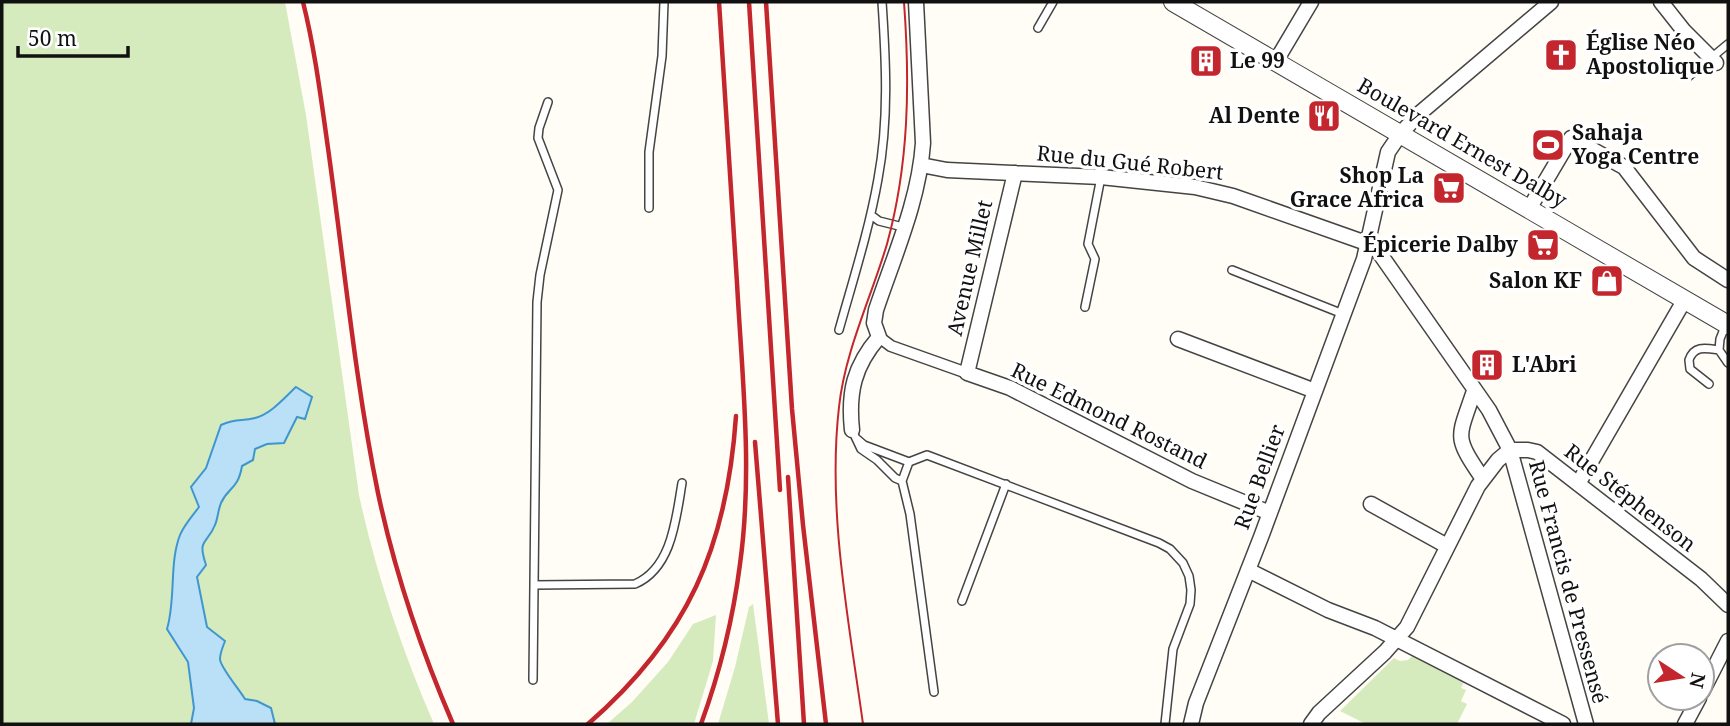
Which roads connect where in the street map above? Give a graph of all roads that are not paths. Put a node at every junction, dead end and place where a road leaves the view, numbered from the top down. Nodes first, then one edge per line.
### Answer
1 (664, 2) edge
2 (882, 2) edge
3 (916, 2) edge
4 (1053, 2) edge
5 (1173, 2) edge
6 (1311, 2) edge
7 (1550, 2) edge
8 (1661, 2) edge
9 (1038, 28) dead end
10 (1728, 44) edge
11 (1714, 60) junction
12 (1276, 61) junction
13 (1688, 77) dead end
14 (548, 102) dead end
15 (1401, 133) junction
16 (921, 165) junction
17 (1015, 173) junction
18 (1101, 177) junction
19 (649, 208) dead end
20 (1529, 209) junction
21 (871, 215) junction
22 (903, 227) junction
23 (1369, 244) junction
24 (1232, 270) dead end
25 (1728, 280) edge
26 (1685, 299) junction
27 (1085, 307) dead end
28 (1343, 314) junction
29 (1726, 320) edge
30 (839, 330) dead end
31 (879, 337) junction
32 (1178, 339) dead end
33 (1719, 350) junction
34 (1728, 363) edge
35 (967, 373) junction
36 (1709, 384) dead end
37 (1315, 391) junction
38 (1474, 391) junction
39 (852, 430) junction
40 (1510, 450) junction
41 (909, 462) junction
42 (1483, 479) junction
43 (902, 481) junction
44 (682, 483) dead end
45 (1006, 484) junction
46 (1577, 484) junction
47 (1371, 504) dead end
48 (1269, 513) junction
49 (1447, 546) junction
50 (1248, 570) junction
51 (534, 585) junction
52 (962, 601) dead end
53 (1728, 606) edge
54 (1395, 639) junction
55 (1728, 641) edge
56 (1716, 665) edge
57 (533, 680) dead end
58 (934, 692) dead end
59 (1165, 724) edge
60 (1191, 724) edge
61 (1311, 724) edge
62 (1563, 724) edge
63 (1586, 724) edge

1 - 19 lane
2 - 21 lane
3 - 16 street
4 - 9 lane
5 - 12 street, Boulevard Ernest Dalby
6 - 12 street
7 - 15 street
8 - 11 street
10 - 11 lane
11 - 13 lane
12 - 15 street, Boulevard Ernest Dalby
14 - 51 lane
15 - 20 street, Boulevard Ernest Dalby
15 - 23 street
16 - 17 street, Rue du Gué Robert
16 - 22 street
17 - 18 street, Rue du Gué Robert
17 - 35 street, Avenue Millet
18 - 23 street, Rue du Gué Robert
18 - 27 lane
20 - 25 street
20 - 26 street, Boulevard Ernest Dalby
21 - 22 lane
21 - 30 lane
22 - 31 street
23 - 28 street, Rue Bellier
23 - 38 street
24 - 28 lane
26 - 29 street, Boulevard Ernest Dalby
26 - 46 street
28 - 37 street, Rue Bellier
29 - 33 lane
31 - 35 street, Rue Edmond Rostand
31 - 39 street
32 - 37 street
33 - 34 lane
33 - 36 lane
35 - 48 street, Rue Edmond Rostand
37 - 48 street, Rue Bellier
38 - 40 street, Rue Francis de Pressensé
38 - 42 street
39 - 41 lane
39 - 43 lane
40 - 42 street
40 - 46 street, Rue Stéphenson
40 - 63 street, Rue Francis de Pressensé
41 - 43 lane
41 - 45 lane
42 - 49 street
43 - 58 lane
44 - 51 lane
45 - 52 lane
45 - 59 lane
46 - 53 street, Rue Stéphenson
47 - 49 street
48 - 50 street, Rue Bellier
49 - 54 street
50 - 54 street
50 - 60 street, Rue Bellier
51 - 57 lane
54 - 61 street
54 - 62 street
55 - 56 street

